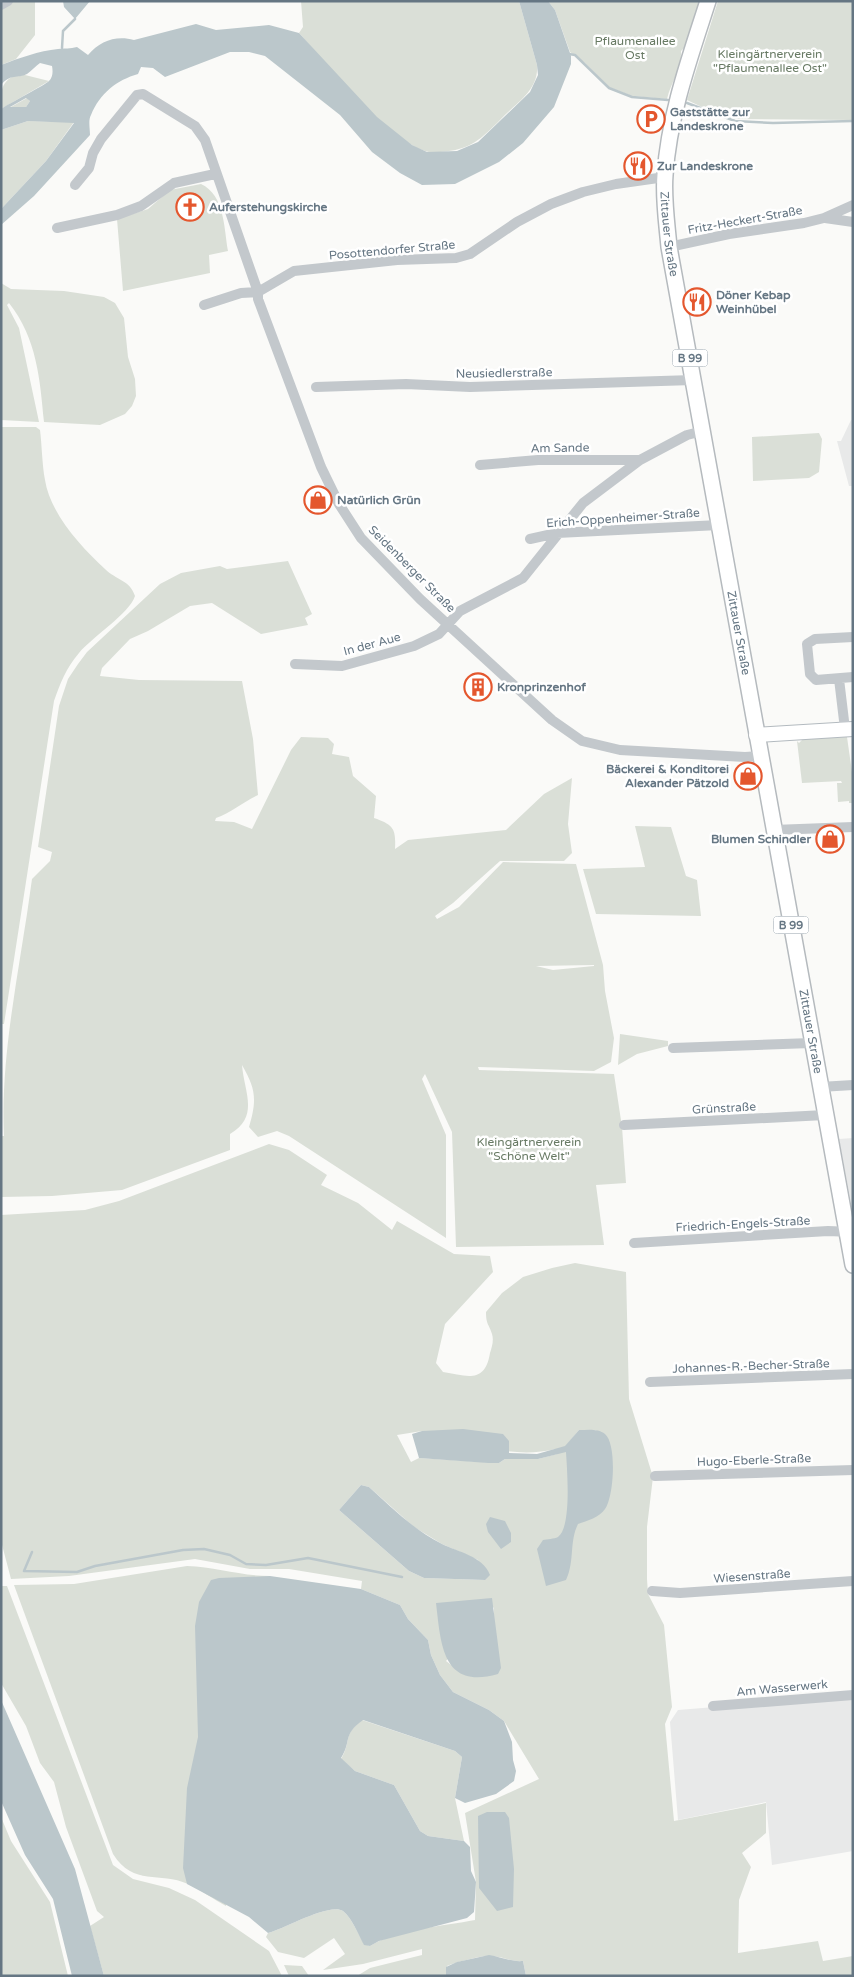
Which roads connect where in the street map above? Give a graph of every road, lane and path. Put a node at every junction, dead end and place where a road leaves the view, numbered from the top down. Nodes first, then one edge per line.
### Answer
1 (8, 1) edge
2 (708, 1) edge
3 (1, 5) edge
4 (216, 174) junction
5 (665, 177) junction
6 (75, 185) dead end
7 (853, 205) edge
8 (824, 218) junction
9 (853, 222) edge
10 (57, 228) dead end
11 (669, 247) junction
12 (258, 292) junction
13 (204, 305) dead end
14 (693, 380) junction
15 (316, 387) dead end
16 (703, 431) junction
17 (640, 460) junction
18 (480, 465) dead end
19 (719, 525) junction
20 (557, 533) junction
21 (530, 539) dead end
22 (449, 625) junction
23 (853, 637) edge
24 (295, 664) dead end
25 (853, 677) edge
26 (839, 679) junction
27 (849, 729) edge
28 (756, 735) junction
29 (760, 756) junction
30 (853, 827) edge
31 (773, 830) junction
32 (811, 1043) junction
33 (673, 1048) dead end
34 (853, 1085) edge
35 (820, 1087) junction
36 (825, 1115) junction
37 (624, 1125) dead end
38 (850, 1232) edge
39 (634, 1242) dead end
40 (853, 1265) edge
41 (853, 1374) edge
42 (650, 1382) dead end
43 (853, 1470) edge
44 (655, 1476) dead end
45 (853, 1581) edge
46 (652, 1591) dead end
47 (853, 1695) edge
48 (713, 1706) dead end

1 - 3 street
2 - 5 main road, Zittauer Straße / B 99
4 - 6 street, Seidenberger Straße
4 - 10 street
4 - 12 street, Seidenberger Straße
5 - 11 main road, Zittauer Straße / B 99
5 - 12 street, Posottendorfer Straße
7 - 8 street, Fritz-Heckert-Straße
8 - 9 street, Fritz-Heckert-Straße
8 - 11 street, Fritz-Heckert-Straße
11 - 14 main road, Zittauer Straße / B 99
12 - 13 street
12 - 22 street, Seidenberger Straße
14 - 15 street, Neusiedlerstraße
14 - 16 main road, Zittauer Straße / B 99
16 - 17 street, Am Sande
16 - 19 main road, Zittauer Straße / B 99
17 - 18 street, Am Sande
17 - 20 street, Am Sande
19 - 20 street, Erich-Oppenheimer-Straße
19 - 28 main road, Zittauer Straße / B 99
20 - 21 street, Erich-Oppenheimer-Straße
20 - 22 street, In der Aue
22 - 24 street, In der Aue
22 - 29 street, Seidenberger Straße
23 - 26 street
25 - 26 street
26 - 27 street
27 - 28 street
28 - 29 main road, Zittauer Straße / B 99
29 - 31 main road, Zittauer Straße / B 99
30 - 31 street
31 - 32 main road, Zittauer Straße / B 99
32 - 33 street
32 - 35 main road, Zittauer Straße / B 99
34 - 35 street
35 - 36 main road, Zittauer Straße / B 99
36 - 37 street, Grünstraße
36 - 38 main road, Zittauer Straße / B 99
38 - 39 street, Friedrich-Engels-Straße
38 - 40 main road, Zittauer Straße / B 99
41 - 42 street, Johannes-R.-Becher-Straße
43 - 44 street, Hugo-Eberle-Straße
45 - 46 street, Wiesenstraße
47 - 48 street, Am Wasserwerk

